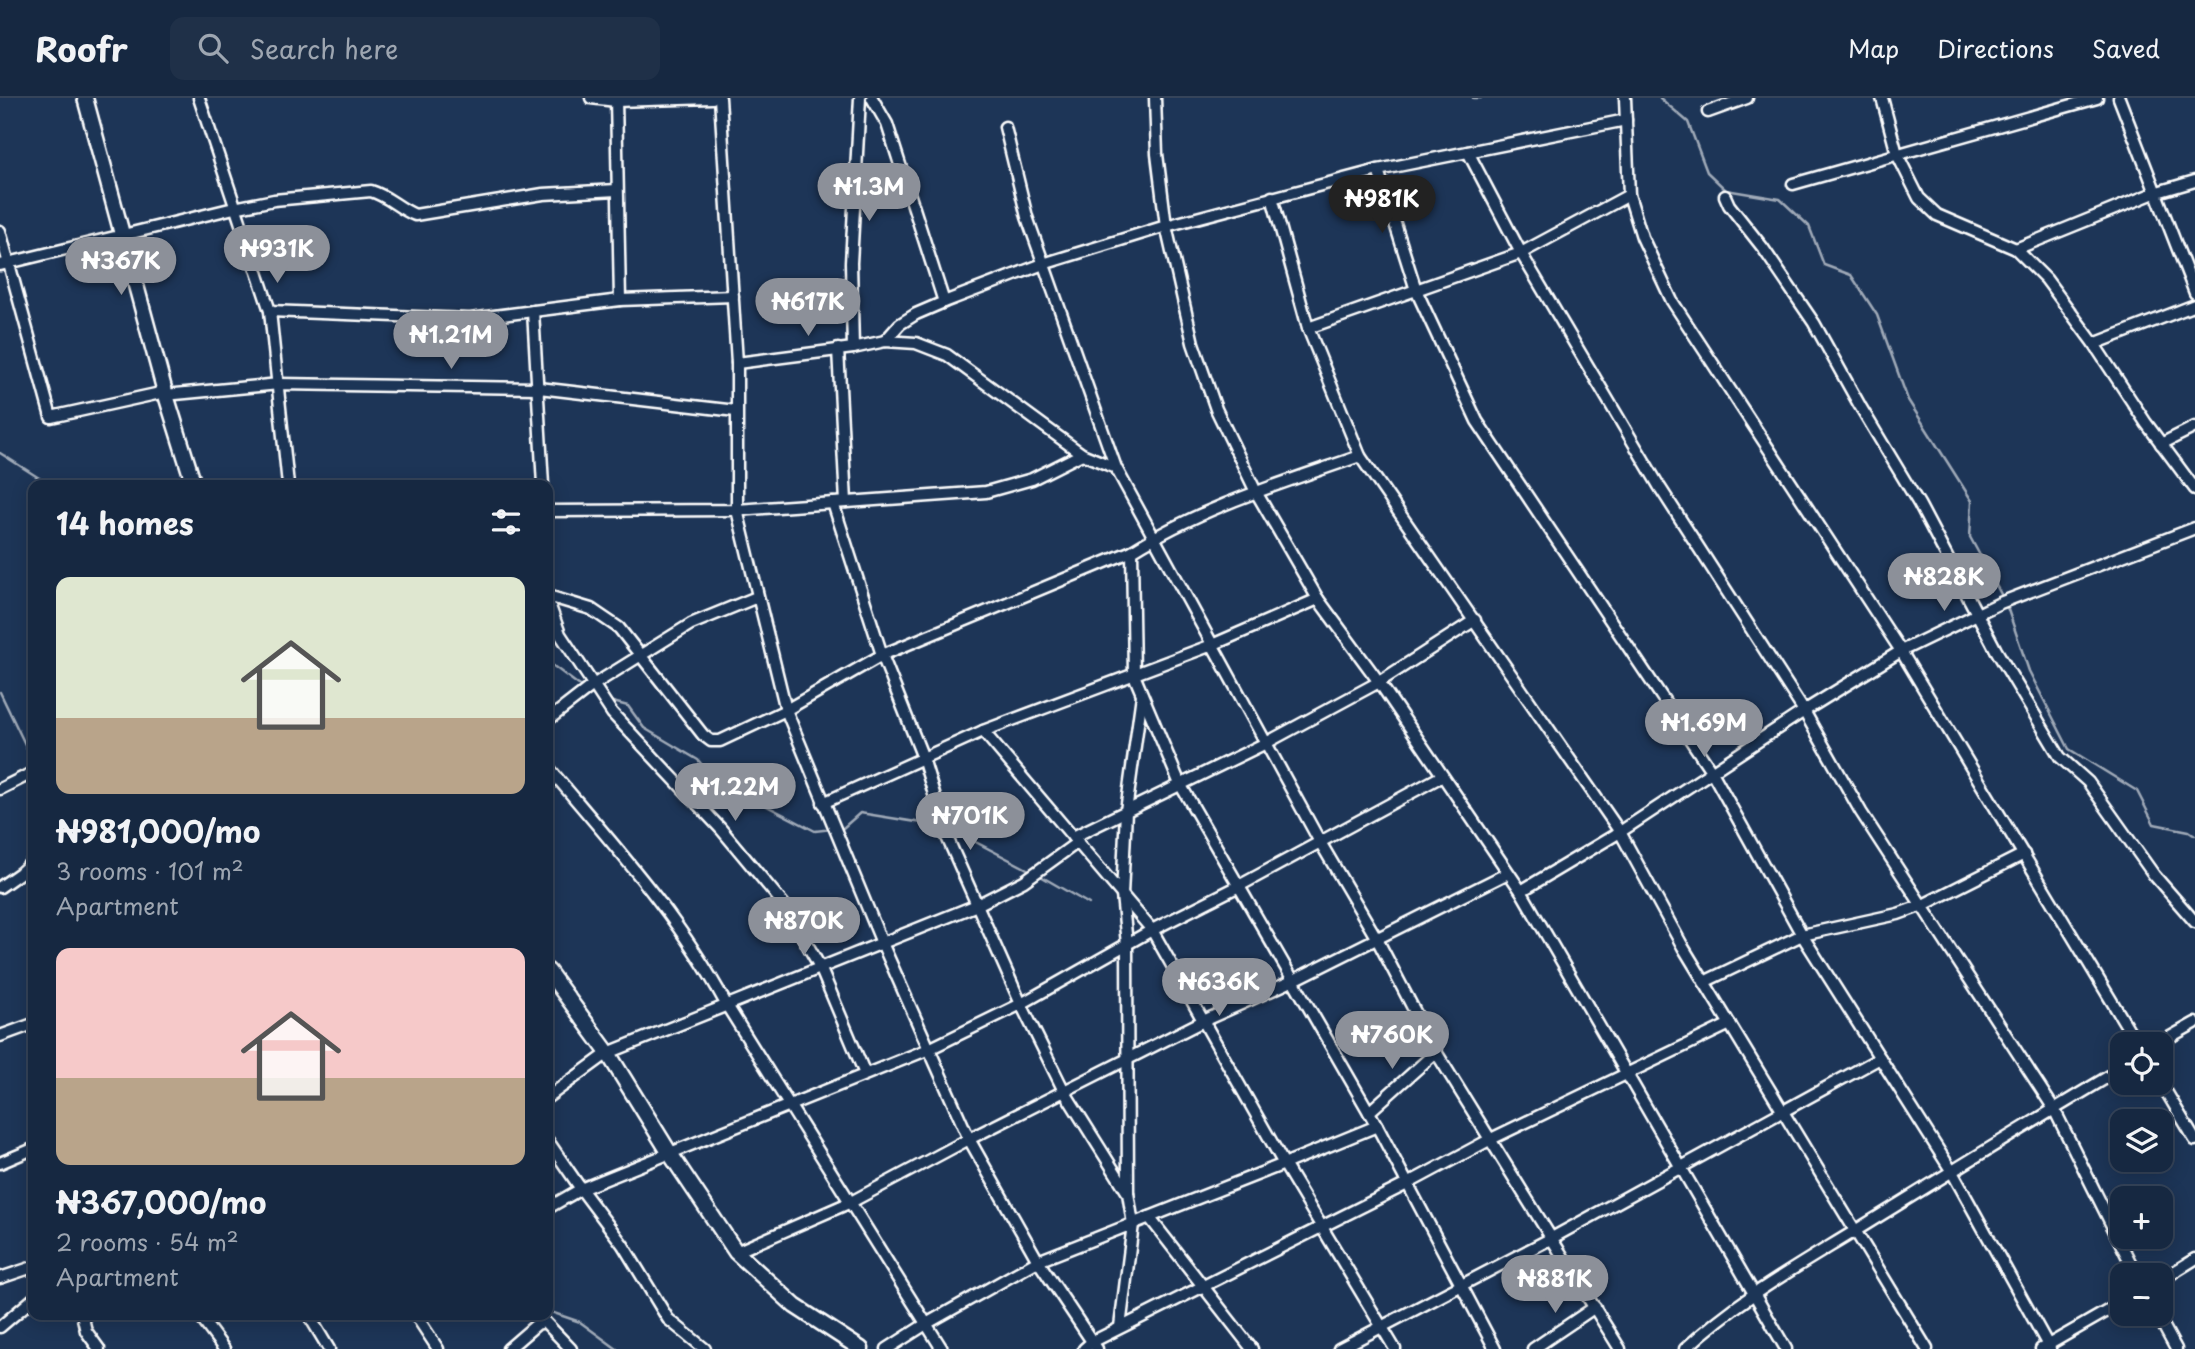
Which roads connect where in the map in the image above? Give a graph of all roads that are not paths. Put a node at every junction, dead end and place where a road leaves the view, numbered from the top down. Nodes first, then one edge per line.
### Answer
1 (85, 98) edge
2 (200, 98) edge
3 (591, 98) edge
4 (712, 98) edge
5 (720, 98) edge
6 (860, 98) edge
7 (872, 98) edge
8 (1155, 98) edge
9 (1625, 98) edge
10 (1747, 98) edge
11 (1882, 98) edge
12 (2097, 98) edge
13 (2119, 98) edge
14 (616, 100) edge
15 (1708, 112) dead end
16 (1626, 120) junction
17 (1006, 127) dead end
18 (1468, 152) junction
19 (1897, 154) junction
20 (1378, 170) junction
21 (2195, 181) edge
22 (1793, 184) dead end
23 (617, 190) junction
24 (2154, 193) junction
25 (1629, 195) junction
26 (1725, 196) dead end
27 (1272, 197) junction
28 (234, 208) junction
29 (1166, 226) junction
30 (0, 231) edge
31 (123, 235) junction
32 (2015, 249) junction
33 (1521, 253) junction
34 (4, 264) edge
35 (1043, 264) junction
36 (1416, 290) junction
37 (2195, 293) edge
38 (733, 296) junction
39 (620, 300) junction
40 (944, 302) junction
41 (2195, 305) edge
42 (270, 311) junction
43 (533, 311) junction
44 (1308, 328) junction
45 (884, 341) junction
46 (2094, 344) junction
47 (853, 348) junction
48 (838, 349) junction
49 (737, 362) junction
50 (279, 384) junction
51 (539, 388) junction
52 (165, 393) junction
53 (736, 411) junction
54 (2195, 427) edge
55 (2161, 443) junction
56 (1083, 454) junction
57 (1360, 456) junction
58 (1116, 468) junction
59 (192, 480) edge
60 (288, 480) edge
61 (543, 480) edge
62 (2195, 489) edge
63 (1256, 492) junction
64 (846, 502) junction
65 (833, 503) junction
66 (737, 510) junction
67 (553, 511) edge
68 (2195, 528) edge
69 (1154, 537) junction
70 (1132, 551) junction
71 (757, 597) junction
72 (553, 599) edge
73 (1318, 599) junction
74 (553, 613) edge
75 (1977, 613) junction
76 (1475, 620) junction
77 (1212, 645) junction
78 (1901, 651) junction
79 (882, 655) junction
80 (643, 656) junction
81 (1134, 675) junction
82 (1379, 682) junction
83 (593, 685) junction
84 (1142, 695) junction
85 (786, 710) junction
86 (1804, 711) junction
87 (553, 716) edge
88 (983, 731) junction
89 (1266, 743) junction
90 (923, 758) junction
91 (553, 772) edge
92 (1712, 772) junction
93 (28, 776) edge
94 (1442, 776) junction
95 (1180, 784) junction
96 (0, 789) edge
97 (823, 803) junction
98 (1126, 811) junction
99 (1620, 832) junction
100 (1075, 839) junction
101 (1320, 842) junction
102 (2024, 855) junction
103 (28, 865) edge
104 (1508, 873) junction
105 (0, 887) edge
106 (1237, 887) junction
107 (1521, 891) junction
108 (1122, 895) junction
109 (977, 905) junction
110 (1923, 905) junction
111 (2195, 922) edge
112 (1152, 930) junction
113 (1802, 935) junction
114 (1377, 939) junction
115 (882, 943) junction
116 (1127, 944) junction
117 (820, 967) junction
118 (553, 978) edge
119 (1292, 981) junction
120 (1704, 982) junction
121 (726, 1004) junction
122 (1021, 1004) junction
123 (1203, 1021) junction
124 (2195, 1023) edge
125 (1730, 1024) junction
126 (28, 1026) edge
127 (2130, 1032) edge
128 (2173, 1035) edge
129 (0, 1036) edge
130 (929, 1049) junction
131 (1436, 1052) junction
132 (608, 1053) junction
133 (1880, 1058) junction
134 (1128, 1059) junction
135 (1626, 1072) junction
136 (865, 1074) junction
137 (2110, 1076) edge
138 (1064, 1091) junction
139 (553, 1093) edge
140 (2168, 1095) edge
141 (790, 1105) junction
142 (2053, 1109) junction
143 (1369, 1112) junction
144 (1784, 1112) junction
145 (1377, 1126) junction
146 (969, 1139) junction
147 (1490, 1139) junction
148 (2195, 1140) edge
149 (553, 1148) edge
150 (28, 1151) edge
151 (669, 1152) junction
152 (0, 1163) edge
153 (1284, 1164) junction
154 (1683, 1168) junction
155 (1951, 1170) junction
156 (1407, 1184) junction
157 (580, 1189) junction
158 (1128, 1193) junction
159 (851, 1202) junction
160 (553, 1205) edge
161 (1149, 1217) junction
162 (1133, 1224) junction
163 (1321, 1227) junction
164 (1856, 1231) junction
165 (1552, 1238) junction
166 (736, 1252) junction
167 (2195, 1259) edge
168 (1038, 1261) junction
169 (2130, 1263) edge
170 (28, 1268) edge
171 (2173, 1273) edge
172 (0, 1278) edge
173 (1202, 1286) junction
174 (1460, 1287) junction
175 (1754, 1292) junction
176 (28, 1304) edge
177 (1595, 1307) junction
178 (2110, 1310) edge
179 (83, 1320) edge
180 (202, 1320) edge
181 (311, 1320) edge
182 (419, 1320) edge
183 (926, 1324) junction
184 (2164, 1326) edge
185 (0, 1327) edge
186 (1120, 1327) junction
187 (1381, 1327) junction
188 (1091, 1347) edge
189 (511, 1348) edge
190 (2047, 1348) edge
191 (99, 1349) edge
192 (224, 1349) edge
193 (328, 1349) edge
194 (438, 1349) edge
195 (571, 1349) edge
196 (705, 1349) edge
197 (861, 1349) edge
198 (887, 1349) edge
199 (942, 1349) edge
200 (1252, 1349) edge
201 (1339, 1349) edge
202 (1395, 1349) edge
203 (1495, 1349) edge
204 (1533, 1349) edge
205 (1620, 1349) edge
206 (1685, 1349) edge
207 (1786, 1349) edge
208 (1927, 1349) edge
209 (2176, 1349) edge

1 - 31 street
2 - 28 street
3 - 14 street
4 - 14 street
5 - 38 street
6 - 47 street
7 - 40 street
8 - 29 street
9 - 16 street
10 - 15 street
11 - 19 street
12 - 19 street
13 - 24 street
14 - 23 street
16 - 18 street
16 - 25 street
17 - 35 street
18 - 20 street
18 - 33 street
19 - 22 street
19 - 32 street
20 - 27 street
20 - 36 street
21 - 24 street
23 - 28 street
23 - 39 street
24 - 32 street
24 - 37 street
25 - 33 street
25 - 78 street
26 - 75 street
27 - 29 street
27 - 44 street
28 - 31 street
28 - 42 street
29 - 35 street
29 - 63 street
30 - 34 street
31 - 34 street
31 - 52 street
32 - 46 street
33 - 36 street
33 - 86 street
34 - 52 street
35 - 40 street
35 - 58 street
36 - 44 street
36 - 92 street
38 - 39 street
38 - 49 street
39 - 43 street
40 - 45 street
41 - 46 street
42 - 43 street
42 - 50 street
43 - 51 street
44 - 57 street
45 - 47 street
45 - 56 street
46 - 55 street
47 - 48 street
48 - 49 street
48 - 64 street
49 - 53 street
50 - 51 street
50 - 52 street
50 - 60 street
51 - 53 street
51 - 61 street
52 - 59 street
53 - 66 street
54 - 55 street
55 - 62 street
56 - 58 street
56 - 64 street
57 - 63 street
57 - 76 street
58 - 69 street
63 - 69 street
63 - 73 street
64 - 65 street
65 - 66 street
65 - 79 street
66 - 67 street
66 - 71 street
68 - 75 street
69 - 70 street
69 - 77 street
70 - 79 street
70 - 81 street
71 - 80 street
71 - 85 street
72 - 80 street
73 - 77 street
73 - 82 street
74 - 83 street
75 - 78 street
75 - 111 street
76 - 82 street
76 - 99 street
77 - 81 street
77 - 89 street
78 - 86 street
78 - 102 street
79 - 85 street
79 - 90 street
80 - 83 street
80 - 85 street
81 - 84 street
81 - 88 street
82 - 89 street
82 - 94 street
83 - 87 street
83 - 117 street
84 - 95 street
84 - 98 street
85 - 97 street
86 - 92 street
86 - 110 street
88 - 90 street
88 - 100 street
89 - 95 street
89 - 101 street
90 - 97 street
90 - 109 street
91 - 121 street
92 - 99 street
92 - 113 street
93 - 96 street
94 - 101 street
94 - 104 street
95 - 98 street
95 - 106 street
97 - 115 street
98 - 100 street
98 - 108 street
99 - 107 street
99 - 120 street
100 - 108 street
100 - 109 street
101 - 106 street
101 - 114 street
102 - 110 street
102 - 127 street
103 - 105 street
104 - 107 street
104 - 114 street
106 - 112 street
106 - 119 street
107 - 135 street
108 - 112 street
108 - 116 street
109 - 115 street
109 - 122 street
110 - 113 street
110 - 142 street
112 - 116 street
112 - 123 street
113 - 120 street
113 - 133 street
114 - 119 street
114 - 131 street
115 - 117 street
115 - 130 street
116 - 122 street
116 - 134 street
117 - 121 street
117 - 136 street
118 - 132 street
119 - 123 street
119 - 143 street
120 - 125 street
121 - 132 street
121 - 141 street
122 - 130 street
122 - 138 street
123 - 134 street
123 - 153 street
124 - 128 street
125 - 135 street
125 - 144 street
126 - 129 street
130 - 136 street
130 - 146 street
131 - 143 street
131 - 147 street
132 - 139 street
132 - 151 street
133 - 144 street
133 - 155 street
134 - 138 street
134 - 158 street
135 - 147 street
135 - 154 street
136 - 141 street
137 - 142 street
138 - 146 street
138 - 158 street
140 - 148 street
141 - 151 street
141 - 159 street
142 - 155 street
142 - 169 street
143 - 145 street
144 - 154 street
144 - 164 street
145 - 153 street
145 - 156 street
146 - 159 street
146 - 168 street
147 - 156 street
147 - 165 street
149 - 157 street
150 - 152 street
151 - 157 street
151 - 166 street
153 - 161 street
153 - 163 street
154 - 165 street
154 - 175 street
155 - 164 street
155 - 190 street
156 - 163 street
156 - 174 street
157 - 160 street
157 - 196 street
158 - 162 street
159 - 166 street
159 - 183 street
161 - 162 street
161 - 173 street
162 - 168 street
162 - 186 street
163 - 173 street
163 - 187 street
164 - 175 street
164 - 208 street
165 - 174 street
165 - 177 street
166 - 197 street
167 - 171 street
168 - 183 street
168 - 188 street
170 - 172 street
173 - 186 street
173 - 200 street
174 - 187 street
174 - 203 street
175 - 206 street
175 - 207 street
176 - 185 street
177 - 204 street
177 - 205 street
178 - 190 street
179 - 191 street
180 - 192 street
181 - 193 street
182 - 194 street
183 - 198 street
183 - 199 street
184 - 209 street
186 - 188 street
187 - 201 street
187 - 202 street
189 - 195 street

